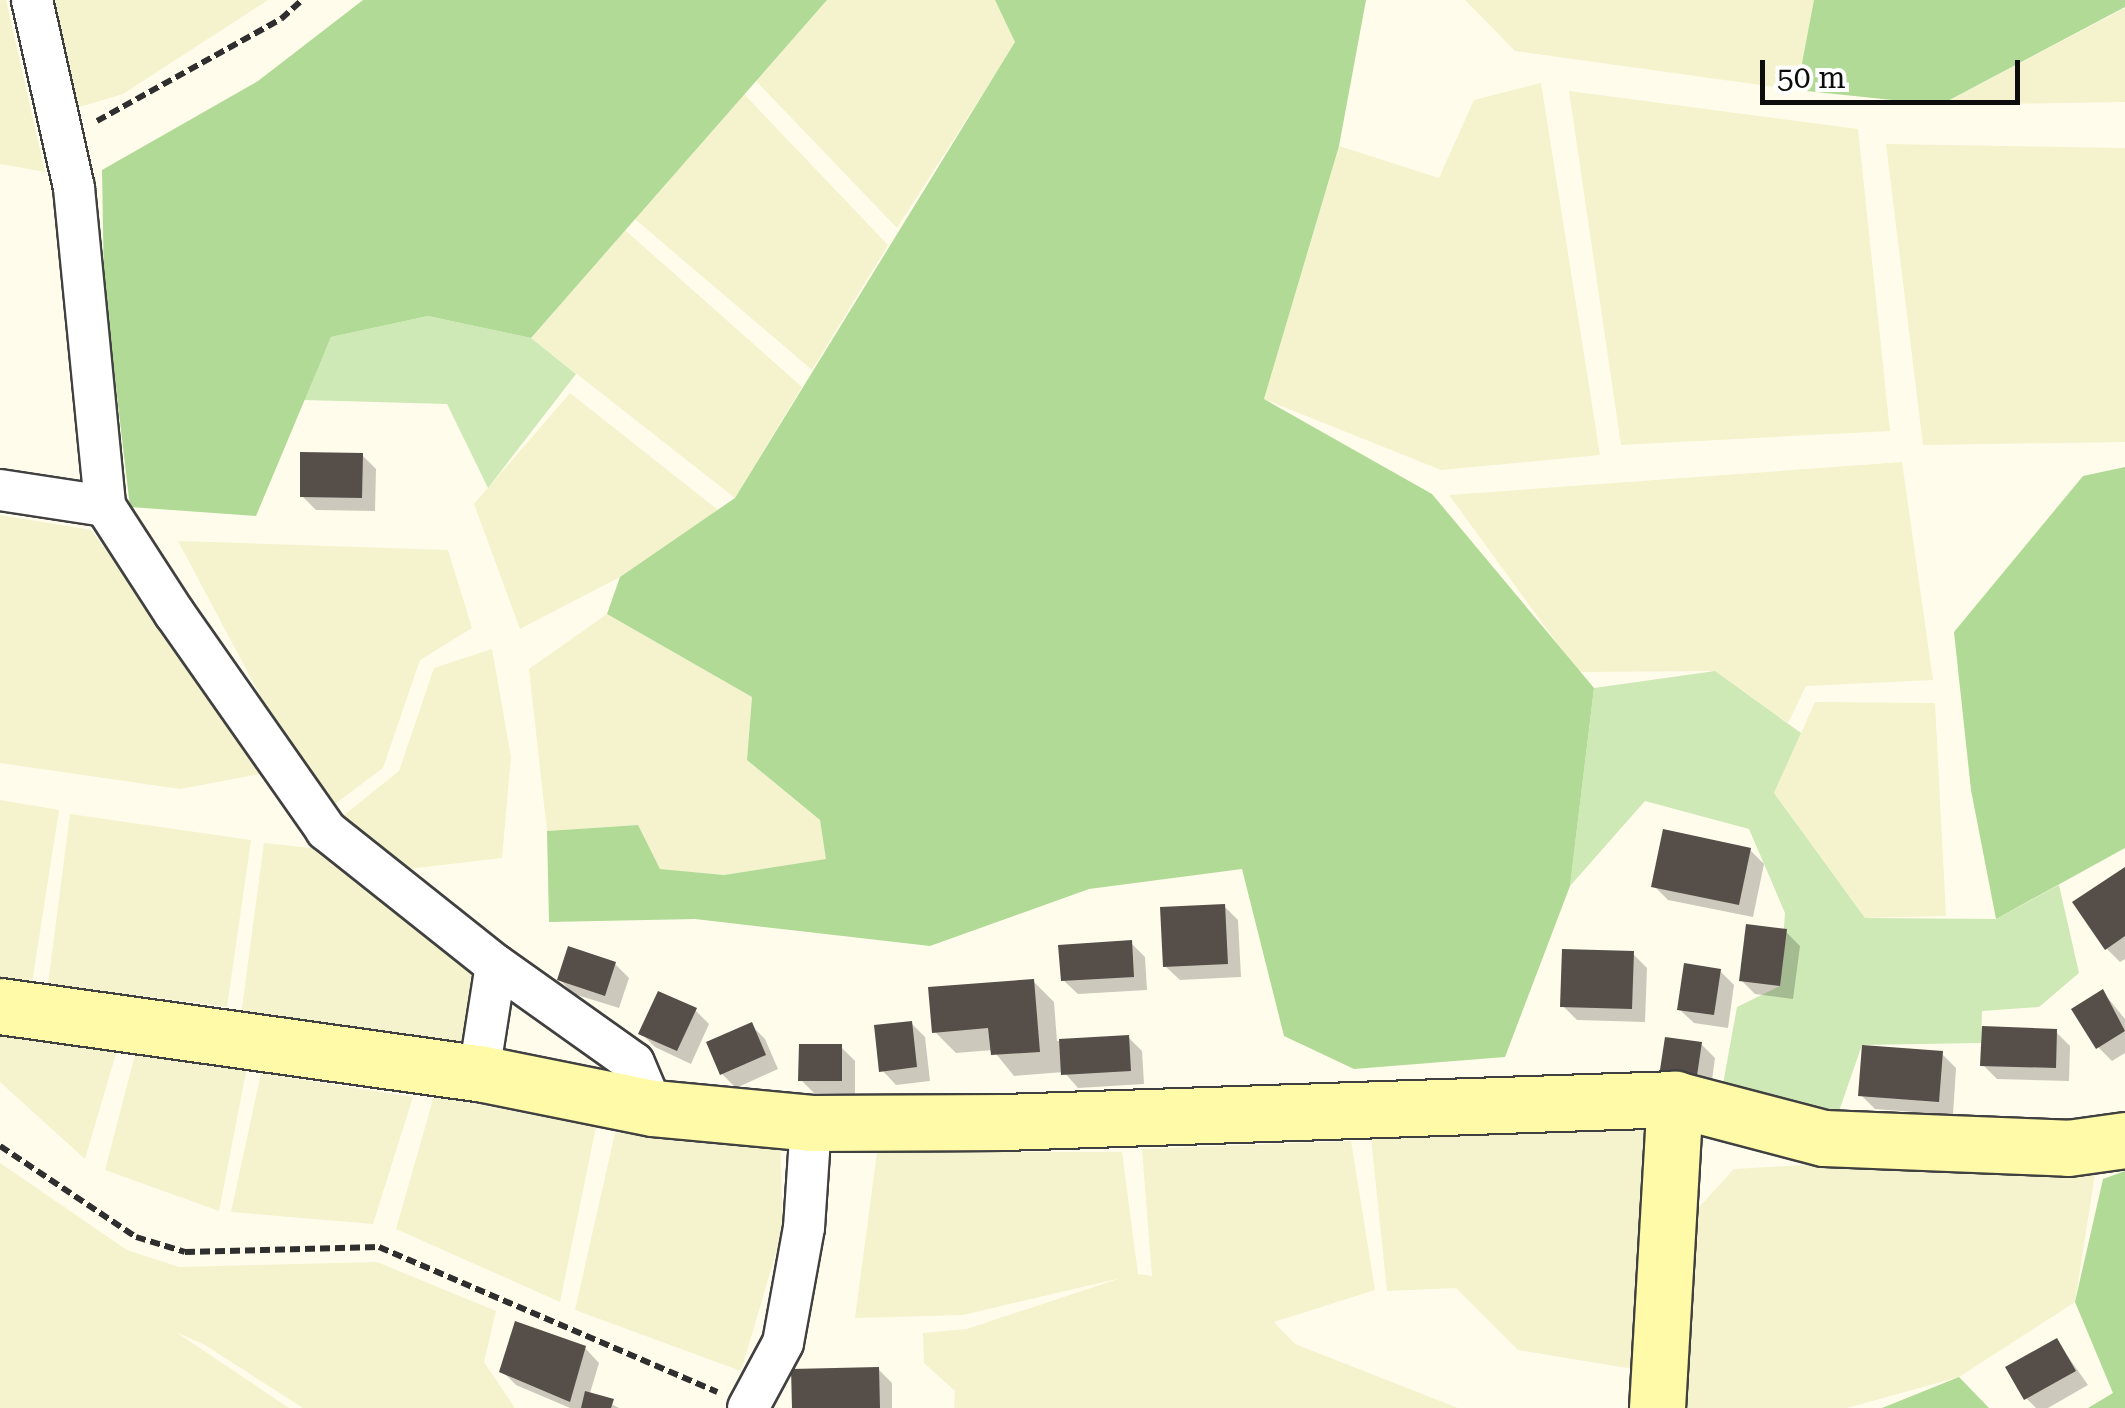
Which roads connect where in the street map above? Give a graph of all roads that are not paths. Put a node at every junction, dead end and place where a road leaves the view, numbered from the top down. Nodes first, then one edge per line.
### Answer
1 (32, 0) edge
2 (0, 490) edge
3 (105, 506) junction
4 (496, 965) junction
5 (0, 1006) edge
6 (478, 1073) junction
7 (1675, 1099) junction
8 (653, 1108) junction
9 (811, 1123) junction
10 (2125, 1140) edge
11 (749, 1407) edge
12 (1657, 1408) edge

1 - 3 street
2 - 3 street
3 - 4 street
4 - 6 street
4 - 8 street
5 - 6 street
6 - 8 street
7 - 9 street
7 - 10 street
7 - 12 street
8 - 9 street
9 - 11 street

